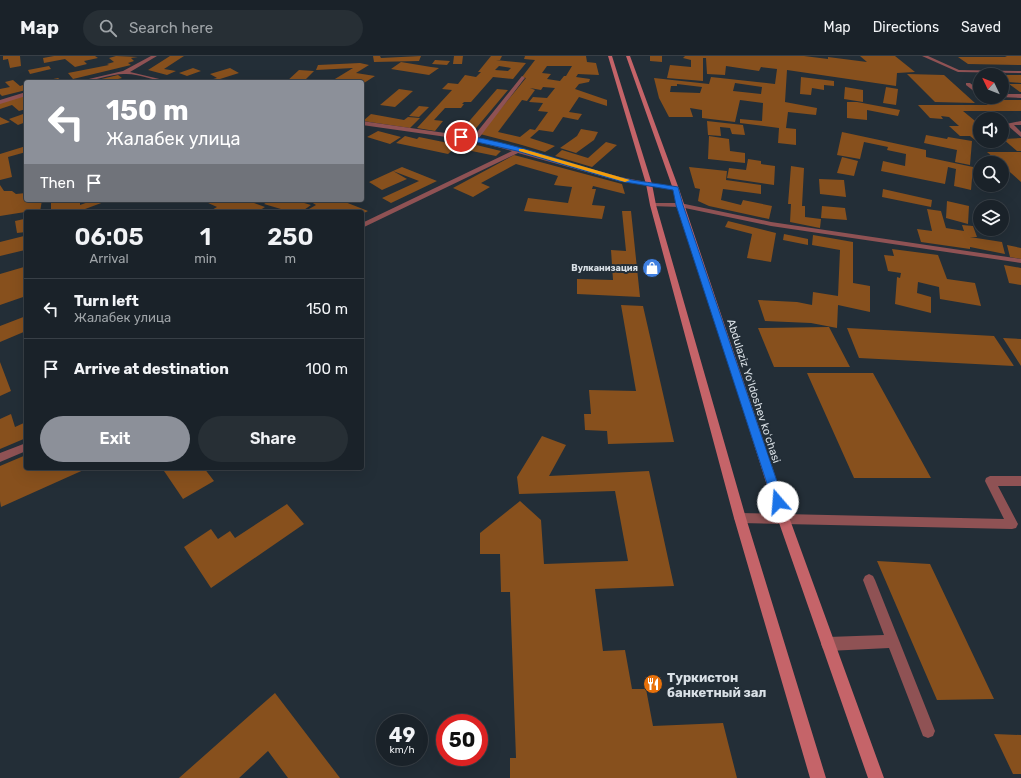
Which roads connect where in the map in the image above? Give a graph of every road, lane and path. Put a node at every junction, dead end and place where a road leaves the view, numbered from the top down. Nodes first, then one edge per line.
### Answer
1 (155, 56) edge
2 (610, 56) edge
3 (628, 56) edge
4 (924, 56) edge
5 (124, 72) junction
6 (1021, 72) edge
7 (522, 78) dead end
8 (88, 80) edge
9 (160, 80) edge
10 (968, 84) dead end
11 (973, 88) edge
12 (24, 95) edge
13 (1009, 96) edge
14 (1021, 96) edge
15 (0, 102) edge
16 (1021, 122) edge
17 (364, 123) edge
18 (1021, 135) edge
19 (475, 139) junction
20 (519, 150) junction
21 (649, 184) junction
22 (676, 189) junction
23 (653, 204) junction
24 (680, 205) junction
25 (364, 225) edge
26 (1021, 261) edge
27 (24, 448) edge
28 (0, 458) edge
29 (1021, 481) edge
30 (784, 517) junction
31 (740, 518) junction
32 (869, 580) dead end
33 (893, 641) junction
34 (828, 644) junction
35 (928, 731) dead end
36 (818, 778) edge
37 (876, 778) edge

1 - 5 street
2 - 21 main road
3 - 22 main road, Abdulaziz Yoʻldoshev koʻchasi
4 - 6 street
5 - 8 street
5 - 9 street
7 - 19 street
10 - 11 street
12 - 15 street
13 - 14 street
16 - 18 street
17 - 19 street
19 - 20 street
20 - 21 street
20 - 25 street
21 - 22 street
21 - 23 main road
22 - 24 main road, Abdulaziz Yoʻldoshev koʻchasi
23 - 24 street
23 - 31 main road
24 - 26 street
24 - 30 main road, Abdulaziz Yoʻldoshev koʻchasi
27 - 28 street
29 - 30 street
30 - 31 street
30 - 34 main road, Abdulaziz Yoʻldoshev koʻchasi
31 - 36 main road
32 - 33 street
33 - 34 street
33 - 35 street
34 - 37 main road, Abdulaziz Yoʻldoshev koʻchasi

